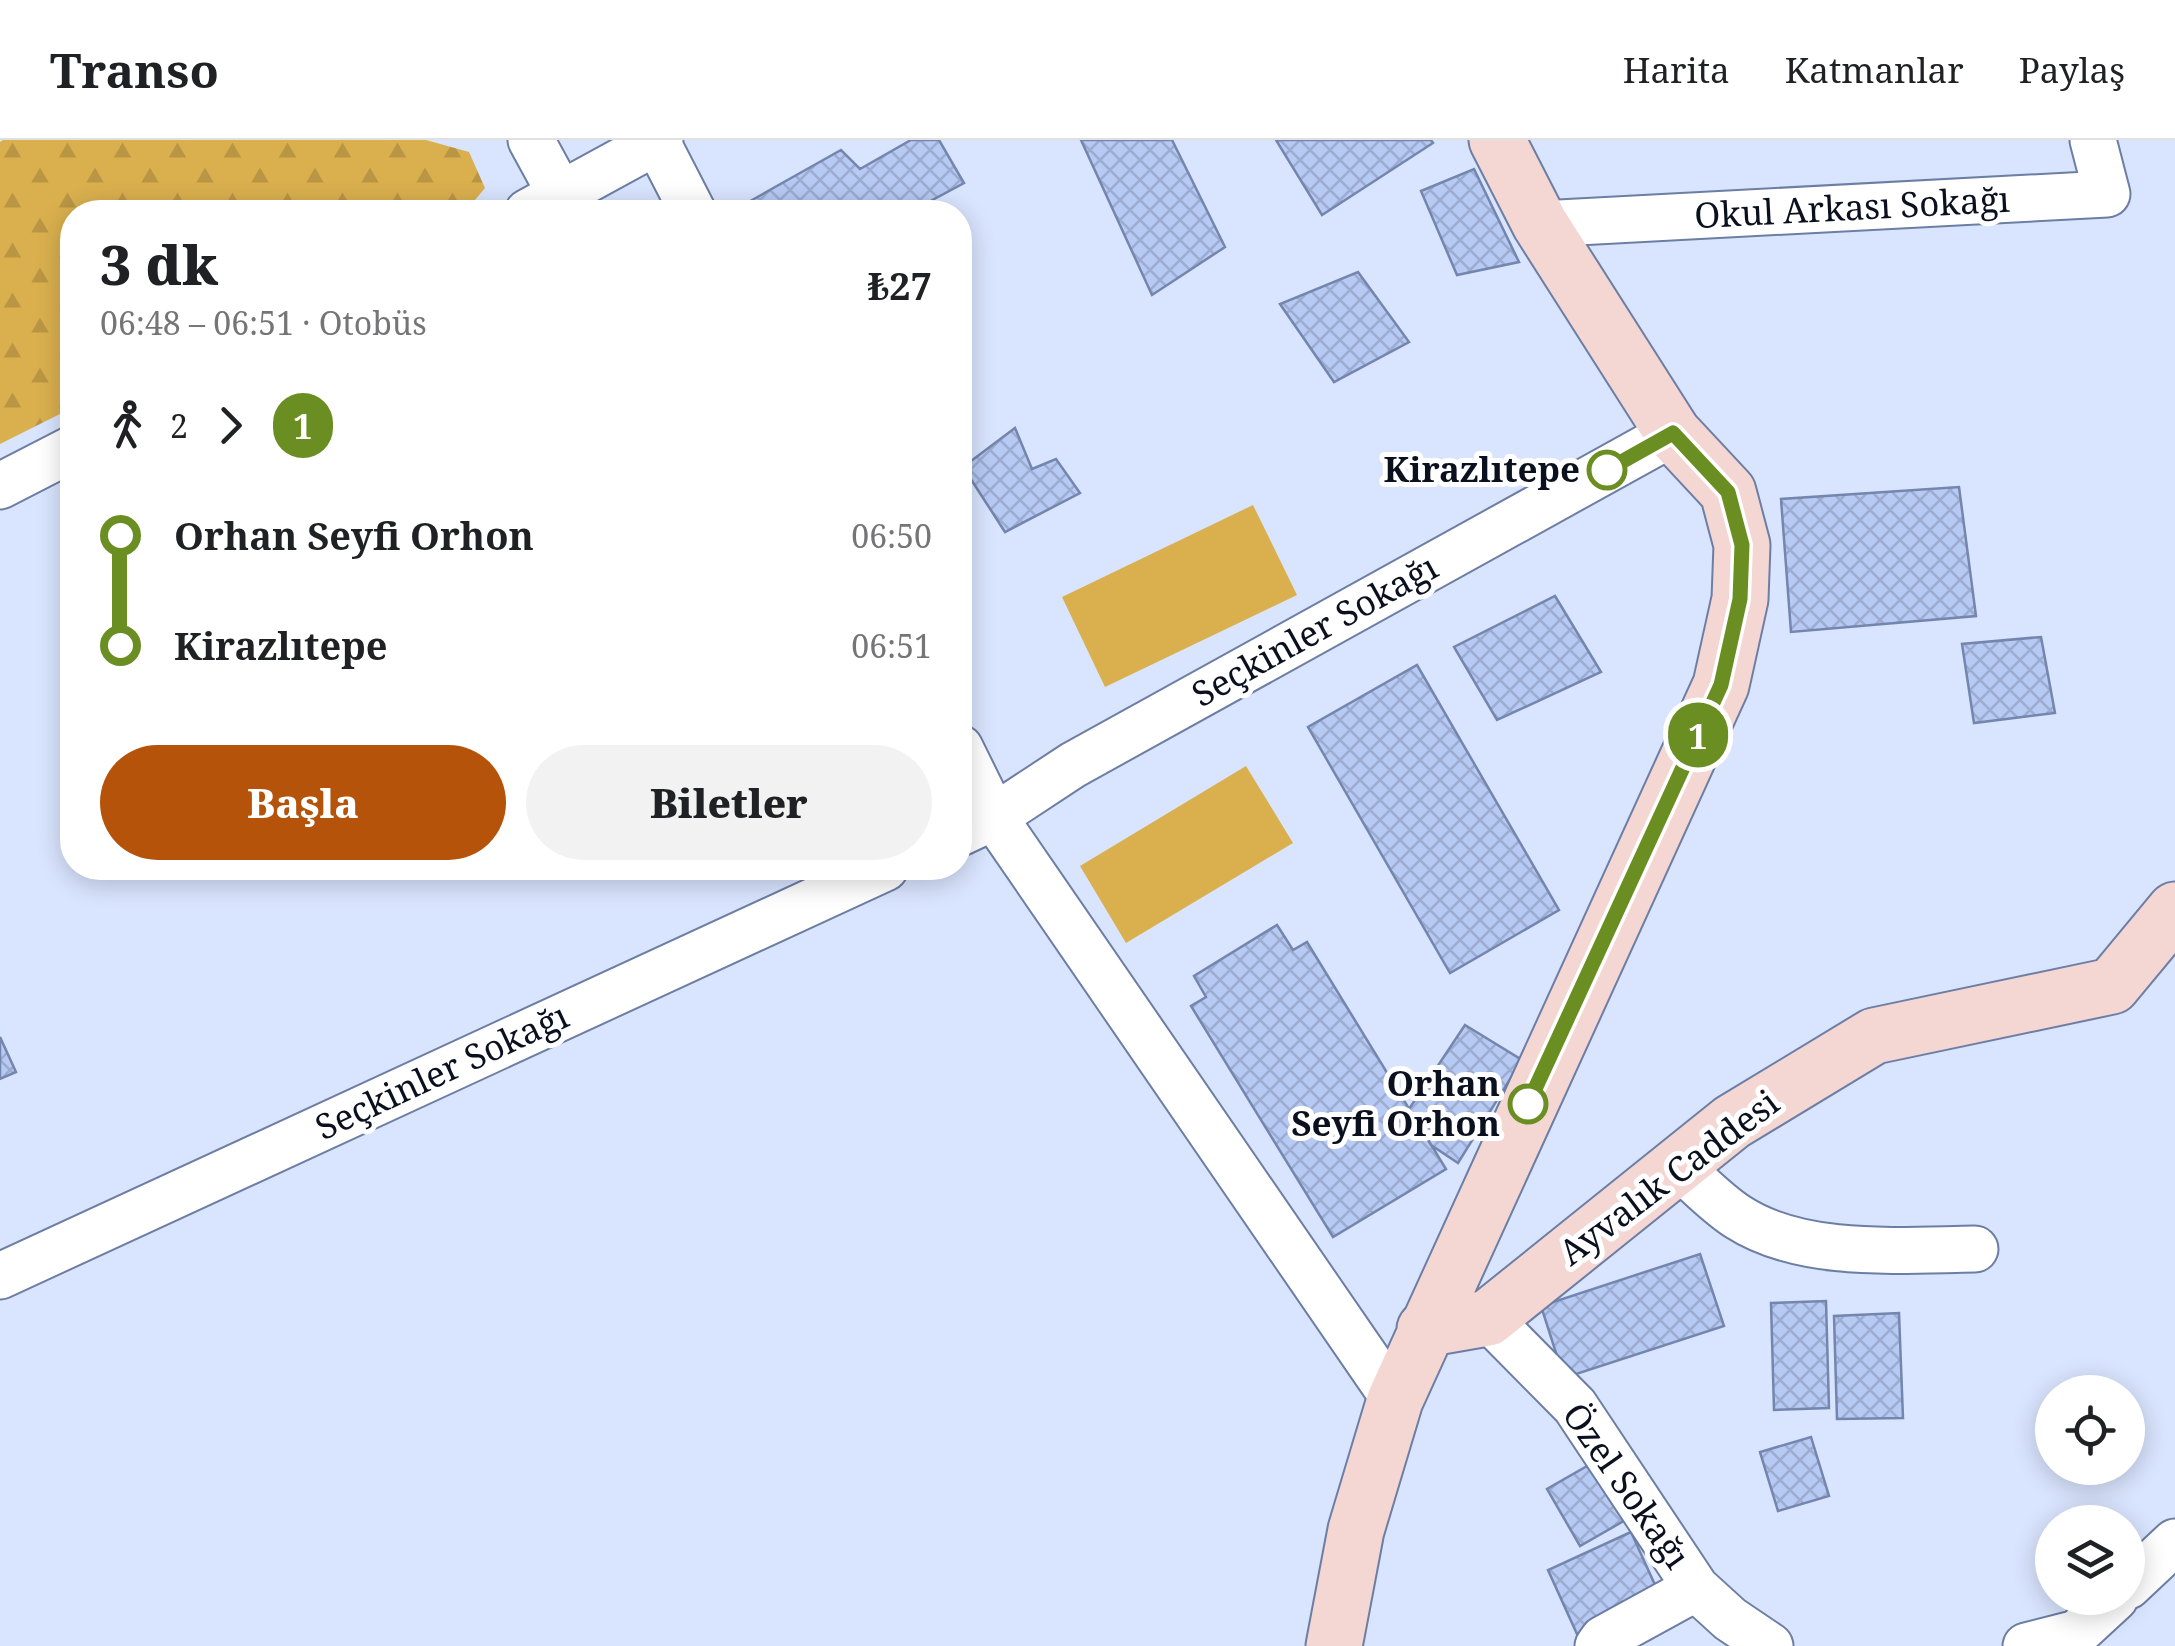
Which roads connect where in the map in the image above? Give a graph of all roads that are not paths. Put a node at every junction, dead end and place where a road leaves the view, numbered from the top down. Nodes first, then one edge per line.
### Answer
1 (531, 140) edge
2 (658, 140) edge
3 (1497, 140) edge
4 (2092, 140) edge
5 (543, 200) edge
6 (551, 200) edge
7 (687, 200) edge
8 (1540, 224) junction
9 (1673, 433) junction
10 (60, 454) edge
11 (0, 486) edge
12 (977, 825) edge
13 (859, 880) edge
14 (2175, 910) edge
15 (1678, 1166) junction
16 (1975, 1249) dead end
17 (0, 1276) edge
18 (1488, 1318) junction
19 (1425, 1329) junction
20 (1394, 1400) junction
21 (2175, 1542) edge
22 (2145, 1570) edge
23 (1696, 1588) junction
24 (2097, 1615) edge
25 (1334, 1646) edge
26 (1598, 1646) edge
27 (1770, 1646) edge
28 (2026, 1646) edge

1 - 5 street
2 - 6 street
2 - 7 street
3 - 8 street
4 - 8 street, Okul Arkası Sokağı
8 - 9 street
9 - 12 street, Seçkinler Sokağı
9 - 19 street
10 - 11 street
12 - 20 street
13 - 17 street, Seçkinler Sokağı
14 - 15 street, Ayvalık Caddesi
15 - 16 street
15 - 18 street, Ayvalık Caddesi
18 - 19 street, Ayvalık Caddesi
18 - 23 street, Özel Sokağı
19 - 20 street
20 - 25 street
21 - 22 street
23 - 26 street
23 - 27 street, Özel Sokağı
24 - 28 street

